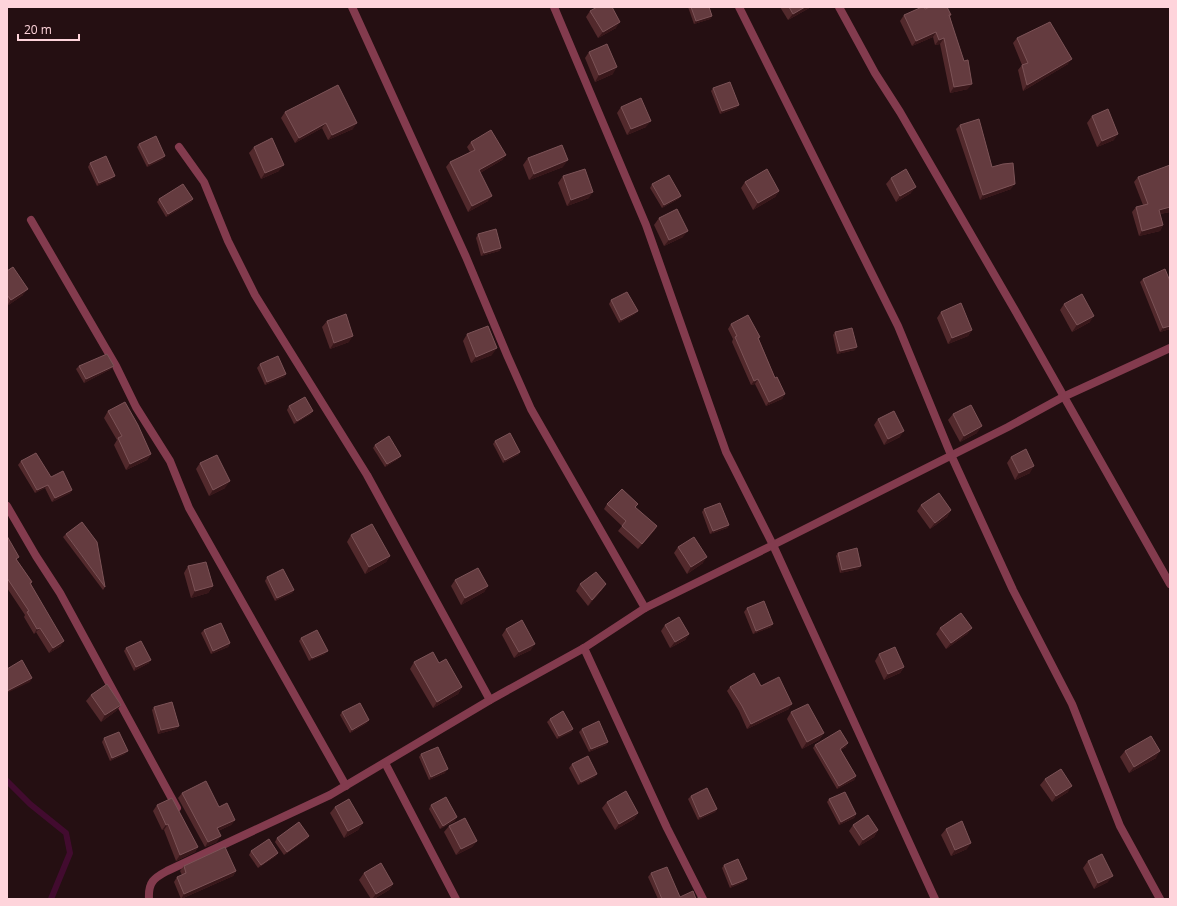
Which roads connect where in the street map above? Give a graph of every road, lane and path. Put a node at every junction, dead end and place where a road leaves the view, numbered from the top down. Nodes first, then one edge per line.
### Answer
1 (352, 7) edge
2 (554, 7) edge
3 (739, 7) edge
4 (839, 7) edge
5 (179, 148) dead end
6 (31, 220) dead end
7 (1170, 348) edge
8 (1063, 397) junction
9 (951, 455) junction
10 (7, 506) edge
11 (773, 545) junction
12 (1170, 584) edge
13 (646, 608) junction
14 (584, 648) junction
15 (490, 700) junction
16 (385, 763) junction
17 (346, 786) junction
18 (180, 813) edge
19 (149, 899) edge
20 (456, 899) edge
21 (703, 899) edge
22 (935, 899) edge
23 (1160, 899) edge

1 - 13 street
2 - 11 street
3 - 9 street
4 - 8 street
5 - 15 street
6 - 17 street
7 - 8 street
8 - 9 street
8 - 12 street
9 - 11 street
9 - 23 street
10 - 18 street
11 - 13 street
11 - 22 street
13 - 14 street
14 - 15 street
14 - 21 street
15 - 16 street
16 - 17 street
16 - 20 street
17 - 19 street

